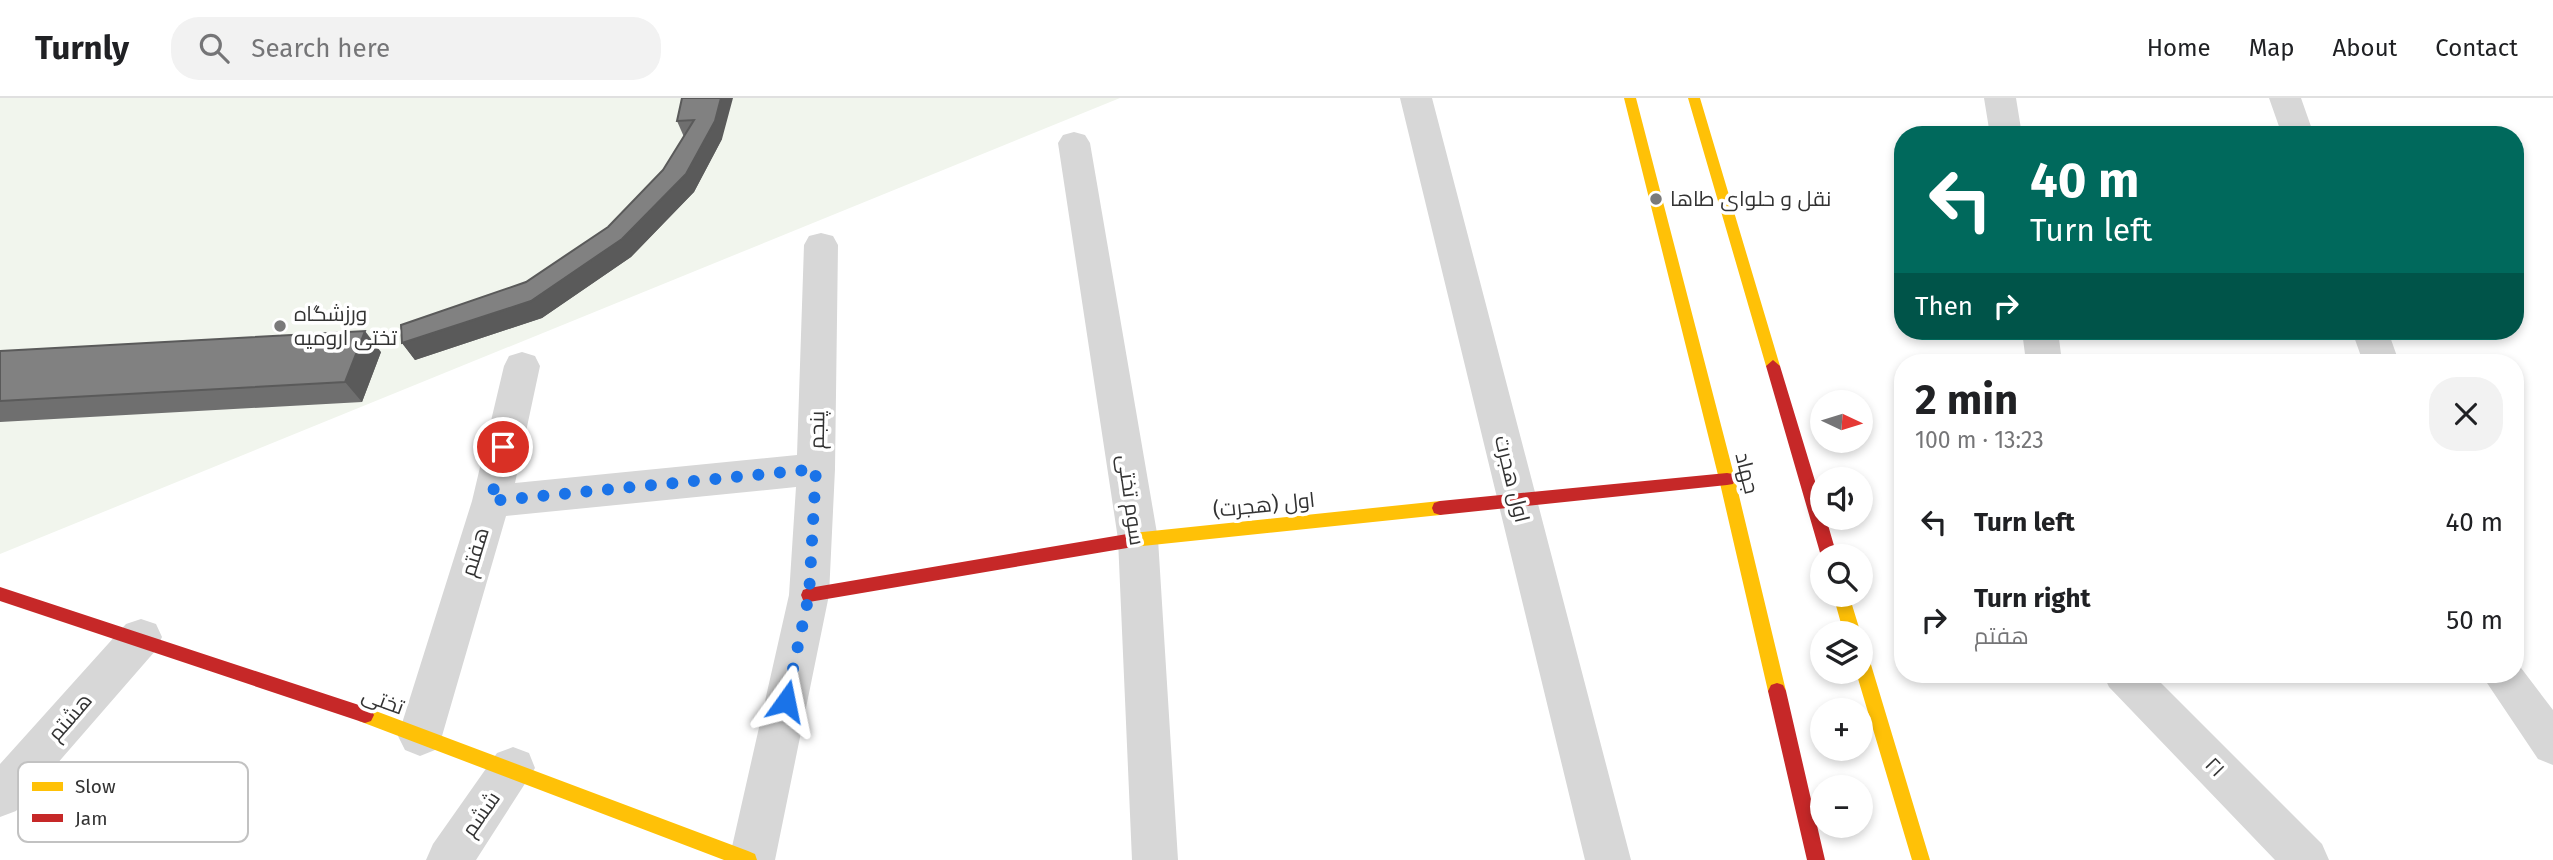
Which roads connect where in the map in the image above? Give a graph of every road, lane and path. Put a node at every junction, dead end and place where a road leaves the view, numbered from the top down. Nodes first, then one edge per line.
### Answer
1 (1416, 98) edge
2 (1630, 98) edge
3 (1694, 98) edge
4 (2000, 98) edge
5 (2285, 98) edge
6 (2005, 126) edge
7 (2295, 126) edge
8 (1074, 143) dead end
9 (821, 245) dead end
10 (522, 366) dead end
11 (816, 469) junction
12 (1727, 479) junction
13 (1517, 500) junction
14 (491, 501) junction
15 (1138, 539) junction
16 (1825, 544) edge
17 (0, 594) edge
18 (809, 595) junction
19 (141, 637) junction
20 (2133, 683) edge
21 (2508, 683) edge
22 (1868, 684) edge
23 (420, 736) junction
24 (2553, 745) edge
25 (30, 762) edge
26 (513, 768) junction
27 (18, 776) edge
28 (0, 796) edge
29 (449, 860) edge
30 (750, 860) edge
31 (1155, 860) edge
32 (1608, 860) edge
33 (1816, 860) edge
34 (1921, 860) edge
35 (2306, 860) edge

1 - 13 street, اول هجرت
2 - 12 main road, جهاد
3 - 16 main road
4 - 6 street
5 - 7 street
8 - 15 street, سوم تختی
9 - 11 street, پنجم
10 - 14 street, هفتم
11 - 14 street
11 - 18 street, پنجم
12 - 13 main road, اول (هجرت)
12 - 33 main road, جهاد
13 - 15 main road, اول (هجرت)
13 - 32 street, اول هجرت
14 - 23 street, هفتم
15 - 18 main road, اول (هجرت)
15 - 31 street, سوم تختی
17 - 19 main road, تختی
18 - 30 street, پنجم
19 - 23 main road, تختی
19 - 25 street, هشتم
20 - 35 street, ۲۱
21 - 24 street
22 - 34 main road
23 - 26 main road, تختی
26 - 29 street, ششم
26 - 30 main road, تختی
27 - 28 street, هشتم

